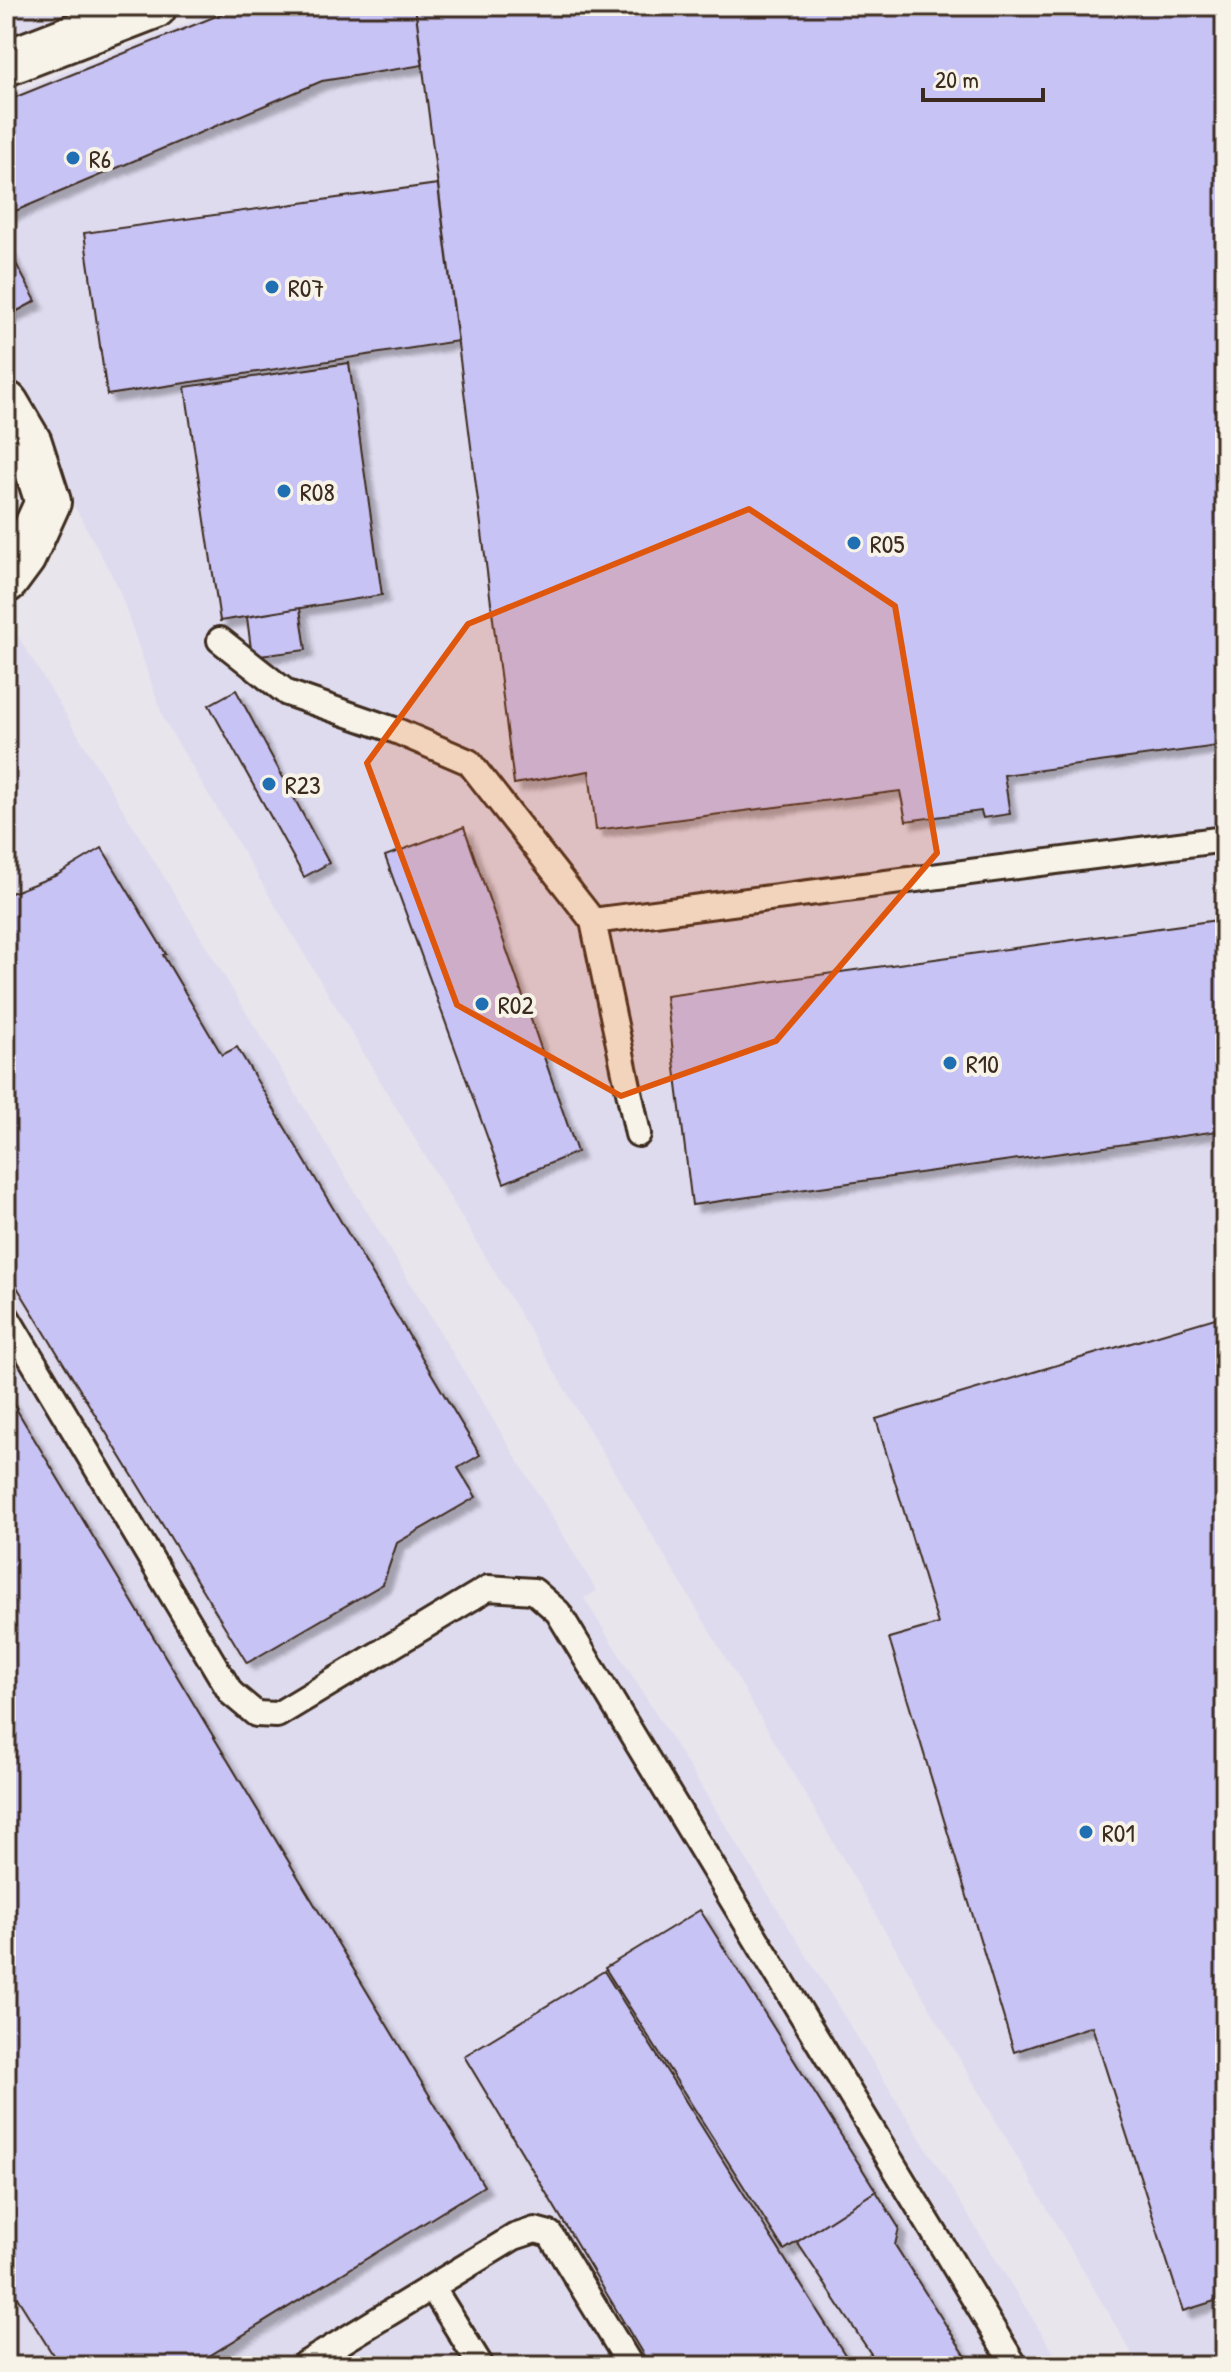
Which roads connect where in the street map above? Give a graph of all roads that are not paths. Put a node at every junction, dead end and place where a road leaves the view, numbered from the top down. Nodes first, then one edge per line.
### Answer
1 (142, 8) edge
2 (6, 63) edge
3 (6, 404) edge
4 (6, 580) edge
5 (220, 640) dead end
6 (1225, 839) edge
7 (593, 921) junction
8 (638, 1134) dead end
9 (6, 1316) edge
10 (432, 2287) junction
11 (302, 2366) edge
12 (481, 2366) edge
13 (631, 2366) edge
14 (1015, 2366) edge

1 - 2 street
3 - 4 street
5 - 7 lane
6 - 7 lane
7 - 8 lane
9 - 14 lane
10 - 11 lane
10 - 12 lane
10 - 13 lane

